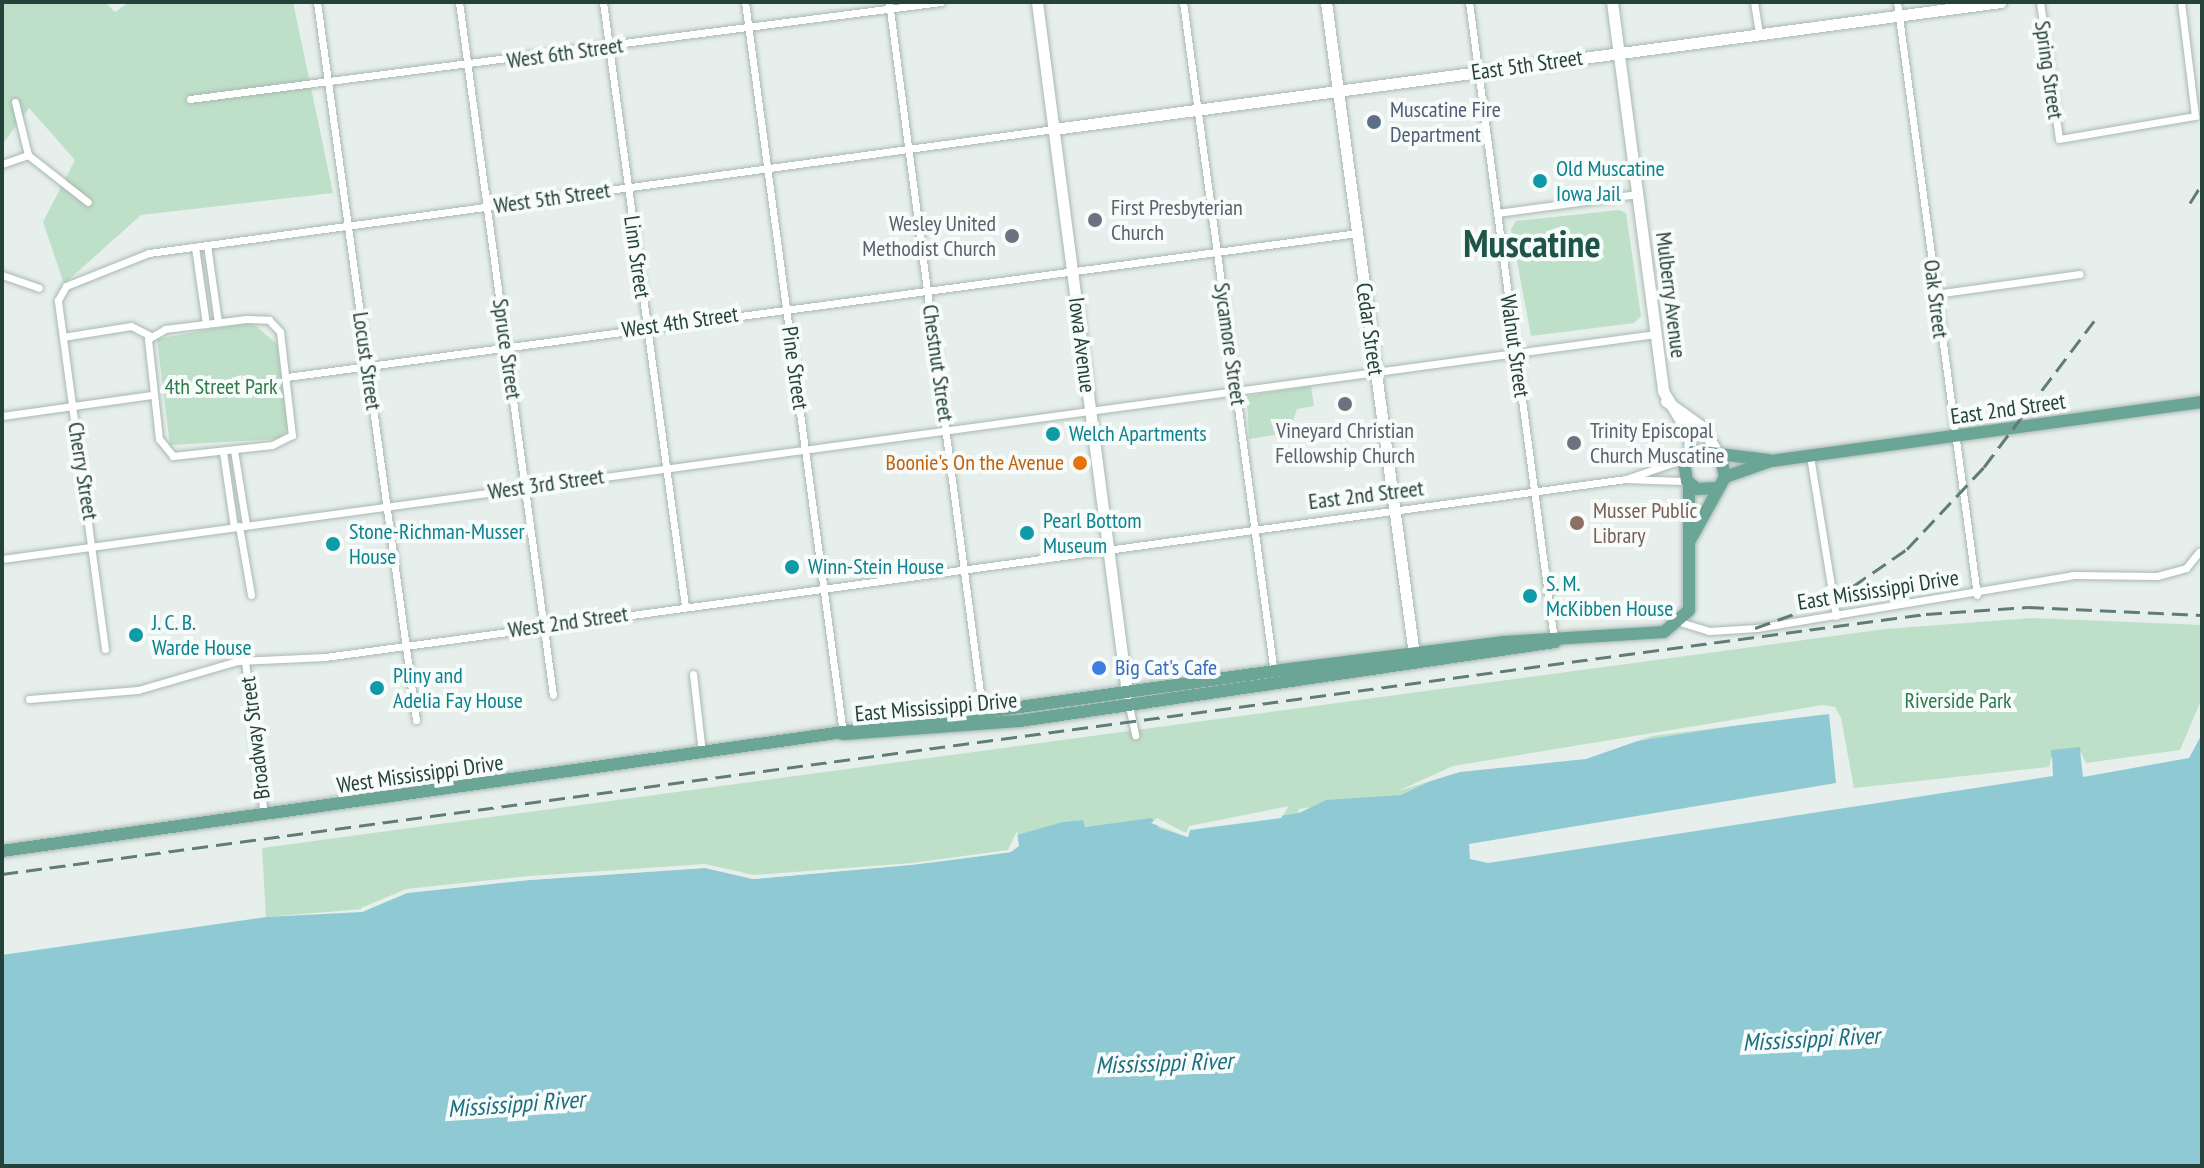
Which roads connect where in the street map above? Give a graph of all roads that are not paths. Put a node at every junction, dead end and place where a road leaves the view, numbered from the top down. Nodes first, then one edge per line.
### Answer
1 (317, 2) edge
2 (459, 2) edge
3 (603, 2) edge
4 (745, 2) edge
5 (941, 2) edge
6 (1037, 2) edge
7 (1183, 2) edge
8 (1326, 2) edge
9 (1469, 2) edge
10 (1612, 2) edge
11 (1754, 2) edge
12 (1897, 2) edge
13 (2001, 2) edge
14 (2040, 2) edge
15 (2181, 2) edge
16 (889, 5) edge
17 (1899, 16) junction
18 (749, 28) junction
19 (1759, 34) junction
20 (609, 47) junction
21 (1618, 53) junction
22 (469, 66) junction
23 (1478, 72) junction
24 (329, 84) junction
25 (1339, 90) junction
26 (190, 99) dead end
27 (15, 102) dead end
28 (1198, 110) junction
29 (1054, 129) junction
30 (909, 148) junction
31 (28, 155) junction
32 (2, 164) edge
33 (768, 167) junction
34 (628, 187) junction
35 (1638, 194) junction
36 (88, 202) dead end
37 (488, 207) junction
38 (1497, 213) junction
39 (349, 226) junction
40 (1357, 233) junction
41 (207, 245) junction
42 (195, 247) junction
43 (1216, 251) junction
44 (1073, 270) junction
45 (2080, 274) dead end
46 (2, 275) edge
47 (39, 288) dead end
48 (927, 288) junction
49 (60, 294) joint
50 (1935, 294) junction
51 (787, 307) junction
52 (218, 322) junction
53 (206, 324) junction
54 (647, 326) junction
55 (1656, 334) junction
56 (151, 336) junction
57 (63, 337) junction
58 (506, 346) junction
59 (1516, 352) junction
60 (368, 365) junction
61 (1376, 371) junction
62 (287, 377) junction
63 (1236, 389) junction
64 (152, 395) junction
65 (1666, 401) junction
66 (2202, 402) edge
67 (73, 407) junction
68 (1090, 409) junction
69 (2, 416) edge
70 (946, 429) junction
71 (1955, 436) junction
72 (806, 447) junction
73 (234, 450) junction
74 (223, 452) junction
75 (1718, 452) junction
76 (1688, 456) junction
77 (1810, 456) junction
78 (1771, 461) junction
79 (666, 467) junction
80 (1725, 477) junction
81 (1626, 479) junction
82 (1688, 482) junction
83 (526, 487) junction
84 (1716, 488) junction
85 (1535, 493) junction
86 (387, 505) junction
87 (1394, 512) junction
88 (240, 526) junction
89 (1254, 530) junction
90 (1689, 542) junction
91 (94, 546) junction
92 (1110, 549) junction
93 (2199, 552) dead end
94 (2, 559) edge
95 (965, 568) junction
96 (824, 587) junction
97 (251, 595) dead end
98 (1977, 595) junction
99 (685, 606) junction
100 (1836, 616) junction
101 (1683, 623) junction
102 (544, 626) junction
103 (1555, 642) junction
104 (406, 644) junction
105 (105, 649) dead end
106 (1414, 655) junction
107 (245, 661) junction
108 (1274, 671) junction
109 (693, 674) dead end
110 (1276, 687) junction
111 (1127, 693) junction
112 (553, 695) dead end
113 (29, 699) dead end
114 (1129, 706) junction
115 (982, 711) junction
116 (416, 720) dead end
117 (984, 725) junction
118 (843, 734) junction
119 (1135, 735) dead end
120 (702, 753) junction
121 (264, 815) junction
122 (2, 851) edge

1 - 24 street, Locust Street
2 - 22 street, Spruce Street
3 - 20 street, Linn Street
4 - 18 street, Pine Street
5 - 16 street, West 6th Street
6 - 29 street, Iowa Avenue
7 - 28 street, Sycamore Street
8 - 25 street, Cedar Street
9 - 23 street, Walnut Street
10 - 21 street, Mulberry Avenue
11 - 19 street
12 - 17 street, Oak Street
13 - 17 street, East 5th Street
14 - 15 street, Spring Street
16 - 18 street, West 6th Street
16 - 30 street, Chestnut Street
17 - 19 street, East 5th Street
17 - 50 street, Oak Street
18 - 20 street, West 6th Street
18 - 33 street, Pine Street
19 - 21 street, East 5th Street
20 - 22 street, West 6th Street
20 - 34 street, Linn Street
21 - 23 street, East 5th Street
21 - 35 street, Mulberry Avenue
22 - 24 street, West 6th Street
22 - 37 street, Spruce Street
23 - 25 street, East 5th Street
23 - 38 street, Walnut Street
24 - 26 street, West 6th Street
24 - 39 street, Locust Street
25 - 28 street, East 5th Street
25 - 40 street, Cedar Street
27 - 31 street
28 - 29 street, East 5th Street
28 - 43 street, Sycamore Street
29 - 30 street, West 5th Street
29 - 44 street, Iowa Avenue
30 - 33 street, West 5th Street
30 - 48 street, Chestnut Street
31 - 32 street
31 - 36 street
33 - 34 street, West 5th Street
33 - 51 street, Pine Street
34 - 37 street, West 5th Street
34 - 54 street, Linn Street
35 - 38 street
35 - 55 street, Mulberry Avenue
37 - 39 street, West 5th Street
37 - 58 street, Spruce Street
38 - 59 street, Walnut Street
39 - 41 street, West 5th Street
39 - 60 street, Locust Street
40 - 43 street, West 4th Street
40 - 61 street, Cedar Street
41 - 42 street, West 5th Street
41 - 52 street
42 - 49 street, West 5th Street
42 - 53 street
43 - 44 street, West 4th Street
43 - 63 street, Sycamore Street
44 - 48 street, West 4th Street
44 - 68 street, Iowa Avenue
45 - 50 street
46 - 47 street
48 - 51 street, West 4th Street
48 - 70 street, Chestnut Street
49 - 57 street, Cherry Street
50 - 71 street, Oak Street
51 - 54 street, West 4th Street
51 - 72 street, Pine Street
52 - 53 street
52 - 62 street
53 - 56 street
54 - 58 street, West 4th Street
54 - 79 street, Linn Street
55 - 59 street, West 3rd Street
55 - 65 street, Mulberry Avenue
56 - 57 street
56 - 64 street
57 - 67 street, Cherry Street
58 - 60 street, West 4th Street
58 - 83 street, Spruce Street
59 - 61 street, West 3rd Street
59 - 85 street, Walnut Street
60 - 62 street, West 4th Street
60 - 86 street, Locust Street
61 - 63 street, West 3rd Street
61 - 87 street, Cedar Street
62 - 73 street
63 - 68 street, West 3rd Street
63 - 89 street, Sycamore Street
64 - 67 street
64 - 74 street
65 - 75 street
65 - 76 street, Mulberry Avenue
66 - 71 main road, East 2nd Street
67 - 69 street
67 - 91 street, Cherry Street
68 - 70 street, West 3rd Street
68 - 92 street, Iowa Avenue
70 - 72 street, West 3rd Street
70 - 95 street, Chestnut Street
71 - 77 main road, East 2nd Street
71 - 98 street, Oak Street
72 - 79 street, West 3rd Street
72 - 96 street, Pine Street
73 - 74 street
73 - 88 street
74 - 88 street
75 - 76 main road, East 2nd Street
75 - 78 main road, East 2nd Street
75 - 80 main road
76 - 81 street, East 2nd Street
76 - 82 main road
77 - 78 main road, East 2nd Street
77 - 100 street
78 - 80 main road, East 2nd Street
79 - 83 street, West 3rd Street
79 - 99 street, Linn Street
80 - 84 main road
81 - 82 street, East 2nd Street
81 - 85 street, East 2nd Street
82 - 84 main road
82 - 90 main road
83 - 86 street, West 3rd Street
83 - 102 street, Spruce Street
84 - 90 main road
85 - 87 street, East 2nd Street
85 - 103 street, Walnut Street
86 - 88 street, West 3rd Street
86 - 104 street, Locust Street
87 - 89 street, East 2nd Street
87 - 106 street, Cedar Street
88 - 91 street, West 3rd Street
88 - 97 street
89 - 92 street, East 2nd Street
89 - 108 street, Sycamore Street
90 - 101 main road
91 - 94 street, West 3rd Street
91 - 105 street, Cherry Street
92 - 95 street, West 2nd Street
92 - 111 street, Iowa Avenue
93 - 98 street, East Mississippi Drive
95 - 96 street, West 2nd Street
95 - 115 street, Chestnut Street
96 - 99 street, West 2nd Street
96 - 118 street, Pine Street
98 - 100 street, East Mississippi Drive
99 - 102 street, West 2nd Street
100 - 101 street, East Mississippi Drive
101 - 103 main road, East Mississippi Drive
102 - 104 street, West 2nd Street
102 - 112 street, Spruce Street
103 - 106 main road, East Mississippi Drive
103 - 110 main road, East Mississippi Drive
104 - 107 street, West 2nd Street
104 - 116 street, Locust Street
106 - 108 main road, East Mississippi Drive
107 - 113 street, West 2nd Street
107 - 121 street, Broadway Street
108 - 110 street, Sycamore Street
108 - 111 main road, East Mississippi Drive
109 - 120 street
110 - 114 main road, East Mississippi Drive
111 - 114 street, Iowa Avenue
111 - 115 main road, East Mississippi Drive
114 - 117 main road, East Mississippi Drive
114 - 119 street, Iowa Avenue
115 - 117 street, Chestnut Street
115 - 118 main road, East Mississippi Drive
117 - 118 main road, East Mississippi Drive
118 - 120 main road, West Mississippi Drive
120 - 121 main road, West Mississippi Drive
121 - 122 main road, West Mississippi Drive

